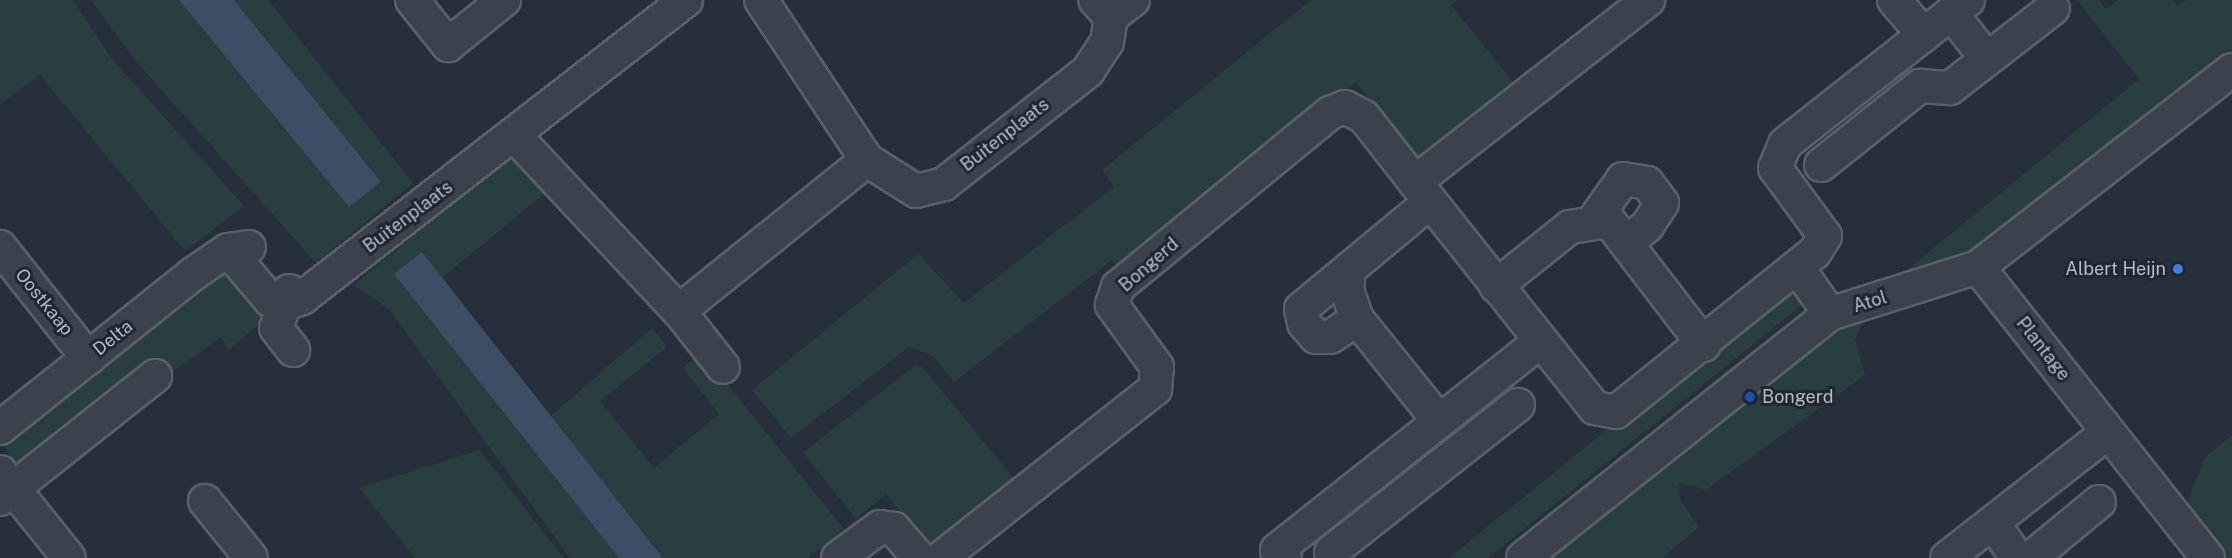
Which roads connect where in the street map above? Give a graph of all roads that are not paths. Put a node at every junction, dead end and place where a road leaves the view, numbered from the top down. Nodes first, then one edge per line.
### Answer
1 (412, 0) edge
2 (504, 0) edge
3 (761, 0) edge
4 (1648, 0) edge
5 (1894, 0) edge
6 (684, 1) edge
7 (1113, 6) edge
8 (1960, 7) edge
9 (2053, 8) dead end
10 (1924, 35) junction
11 (1987, 59) junction
12 (2232, 70) edge
13 (1839, 102) junction
14 (1863, 132) junction
15 (515, 136) junction
16 (867, 160) junction
17 (1821, 165) dead end
18 (1423, 192) junction
19 (1594, 220) junction
20 (1627, 242) junction
21 (0, 247) edge
22 (1797, 267) junction
23 (1978, 267) junction
24 (1349, 269) junction
25 (1496, 286) junction
26 (291, 298) junction
27 (679, 311) junction
28 (1830, 314) junction
29 (1358, 319) junction
30 (1539, 342) junction
31 (1704, 345) junction
32 (292, 350) dead end
33 (88, 358) junction
34 (723, 368) dead end
35 (155, 376) dead end
36 (1518, 405) dead end
37 (1446, 416) junction
38 (0, 428) edge
39 (2108, 432) junction
40 (1476, 438) junction
41 (5, 486) edge
42 (1352, 490) junction
43 (205, 501) dead end
44 (2099, 502) dead end
45 (1375, 518) junction
46 (1993, 523) junction
47 (1332, 552) dead end
48 (69, 558) edge
49 (250, 558) edge
50 (838, 558) edge
51 (920, 558) edge
52 (941, 558) edge
53 (1285, 558) edge
54 (1523, 558) edge
55 (1947, 558) edge
56 (2017, 558) edge
57 (2031, 558) edge
58 (2208, 558) edge

1 - 2 street
3 - 16 street, Buitenplaats
4 - 18 street
5 - 10 street
6 - 15 street, Buitenplaats
7 - 16 street, Buitenplaats
8 - 10 street, Bongerd
8 - 11 street, Bongerd
9 - 11 street
10 - 13 street, Bongerd
11 - 14 street
12 - 23 street, Atol
13 - 14 street
13 - 22 street, Bongerd
14 - 17 street
15 - 26 street, Buitenplaats
15 - 27 street
16 - 27 street
18 - 24 street
18 - 25 street, Bongerd
18 - 52 street, Bongerd
19 - 20 street
19 - 20 street
19 - 25 street
20 - 31 street
21 - 33 street, Oostkaap
22 - 28 street
22 - 31 street, Bongerd
23 - 28 street, Atol
23 - 39 street, Plantage
24 - 29 street
24 - 29 street
25 - 30 street, Bongerd
26 - 32 street
26 - 33 street, Delta
27 - 34 street
28 - 54 street, Atol
29 - 37 street
30 - 31 street, Bongerd
30 - 37 street
33 - 38 street, Delta
35 - 41 street
36 - 40 street
37 - 40 street
37 - 42 street
39 - 46 street
39 - 58 street, Plantage
40 - 45 street
41 - 48 street
42 - 45 street
42 - 53 street
43 - 49 street
44 - 57 street
45 - 47 street
46 - 55 street
46 - 56 street
50 - 51 street

